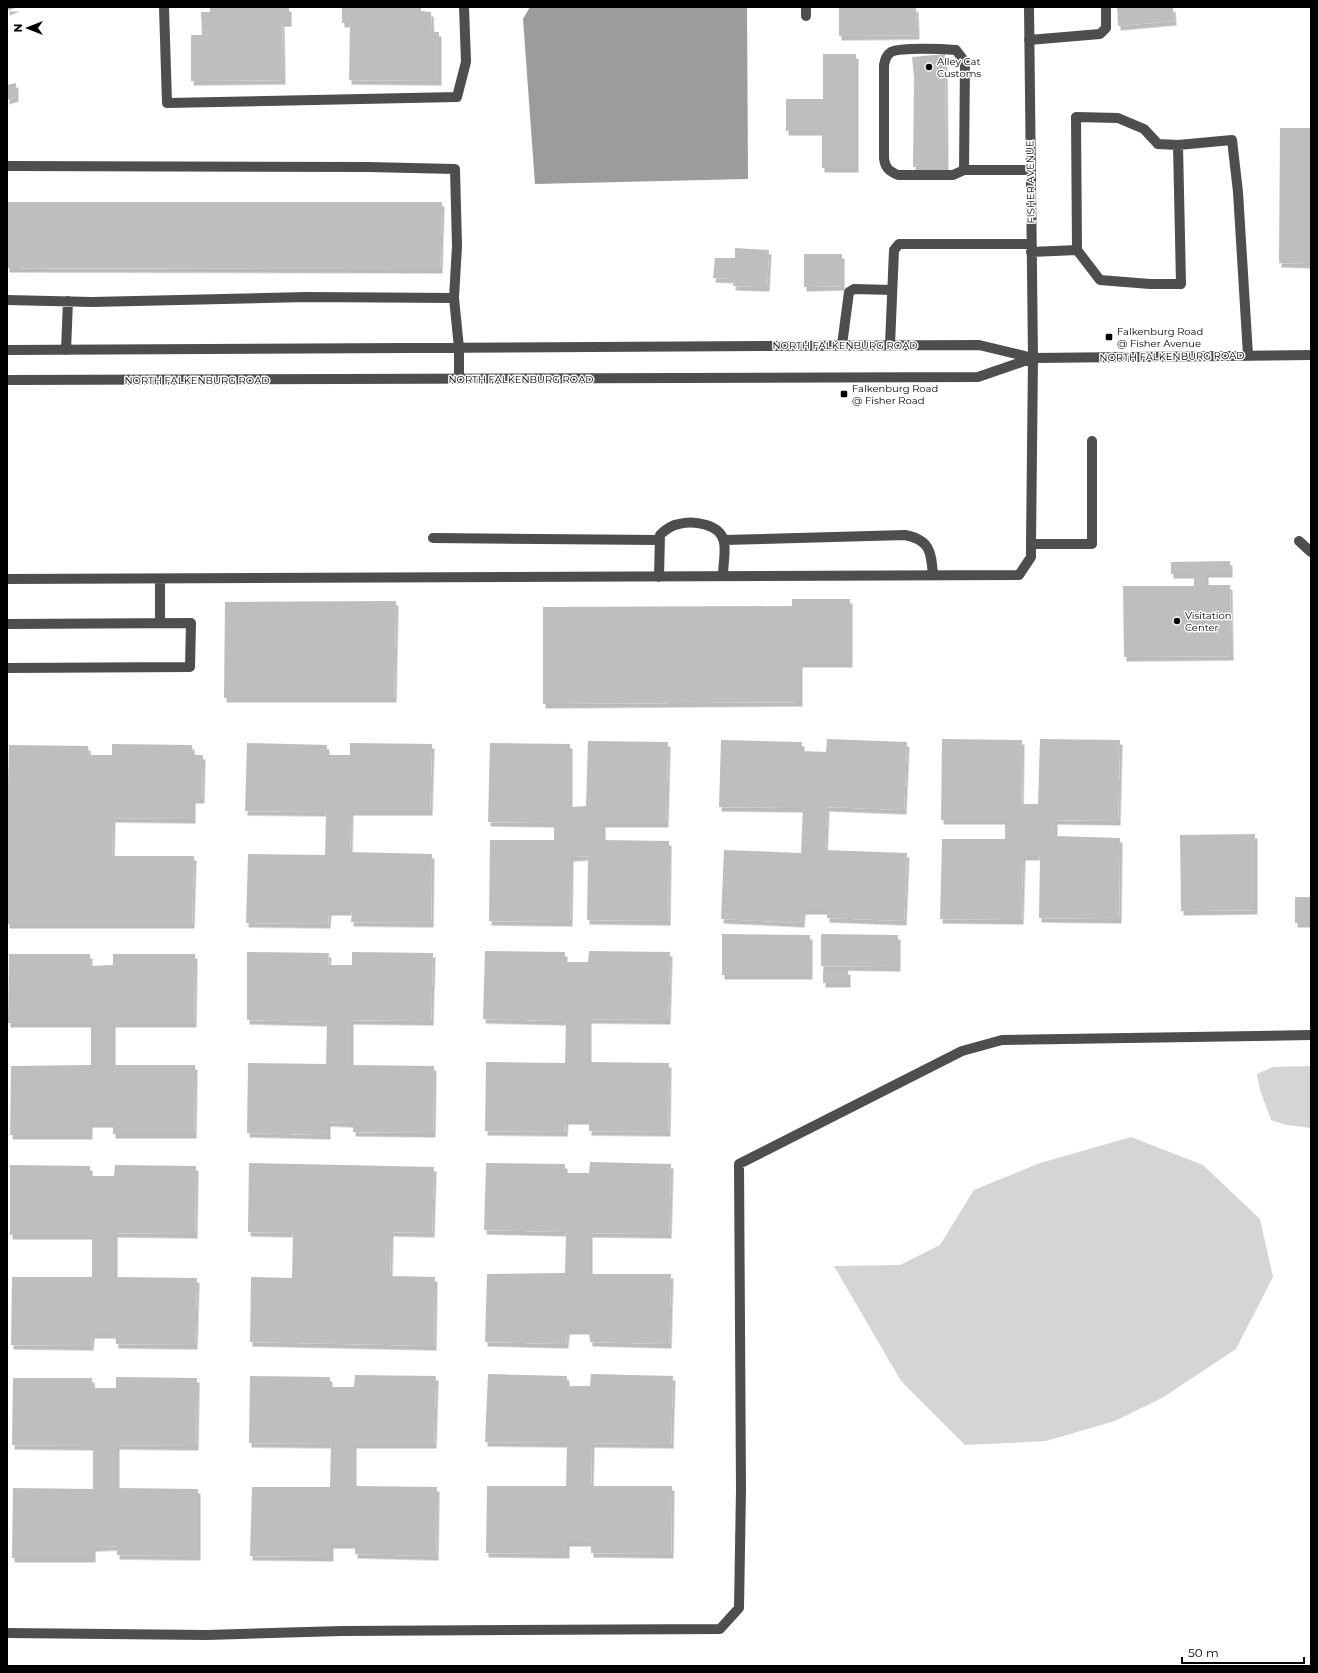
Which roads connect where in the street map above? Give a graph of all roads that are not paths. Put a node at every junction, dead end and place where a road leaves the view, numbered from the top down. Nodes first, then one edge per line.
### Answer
1 (164, 7) edge
2 (464, 7) edge
3 (1029, 7) edge
4 (1106, 7) edge
5 (1029, 40) junction
6 (1178, 145) junction
7 (7, 166) edge
8 (964, 170) junction
9 (1030, 170) junction
10 (1031, 248) junction
11 (1077, 250) junction
12 (892, 290) junction
13 (454, 298) junction
14 (7, 300) edge
15 (68, 301) junction
16 (842, 345) junction
17 (890, 345) junction
18 (459, 348) junction
19 (7, 350) edge
20 (66, 350) junction
21 (1311, 355) edge
22 (1248, 356) junction
23 (1032, 358) junction
24 (459, 379) junction
25 (7, 380) edge
26 (1092, 441) dead end
27 (433, 538) dead end
28 (659, 540) junction
29 (724, 540) junction
30 (1299, 541) dead end
31 (1031, 544) junction
32 (1311, 552) edge
33 (933, 575) junction
34 (723, 576) junction
35 (659, 577) junction
36 (160, 578) junction
37 (7, 579) edge
38 (160, 623) junction
39 (7, 624) edge
40 (7, 668) edge
41 (1311, 1035) edge
42 (7, 1633) edge

1 - 2 street
3 - 5 street, FISHER AVENUE
4 - 5 street
5 - 9 street, FISHER AVENUE
6 - 11 street
6 - 11 street
6 - 22 street
7 - 13 street
8 - 8 street
8 - 9 street
9 - 10 street, FISHER AVENUE
10 - 11 street
10 - 12 street
10 - 23 street, FISHER AVENUE
12 - 16 street
12 - 17 street
13 - 15 street
13 - 18 street
14 - 15 street
15 - 20 street
16 - 17 street, NORTH FALKENBURG ROAD
16 - 18 street, NORTH FALKENBURG ROAD
17 - 23 street, NORTH FALKENBURG ROAD
18 - 20 street, NORTH FALKENBURG ROAD
18 - 24 street
19 - 20 street, NORTH FALKENBURG ROAD
21 - 22 street, NORTH FALKENBURG ROAD
22 - 23 street, NORTH FALKENBURG ROAD
23 - 24 street, NORTH FALKENBURG ROAD
23 - 31 street, FISHER AVENUE
24 - 25 street, NORTH FALKENBURG ROAD
26 - 31 street
27 - 28 street
28 - 29 street
28 - 35 street
29 - 33 street
29 - 34 street
30 - 32 street
31 - 33 street, FISHER AVENUE
33 - 34 street
34 - 35 street
35 - 36 street
36 - 37 street
36 - 38 street
38 - 39 street
38 - 40 street
41 - 42 street

